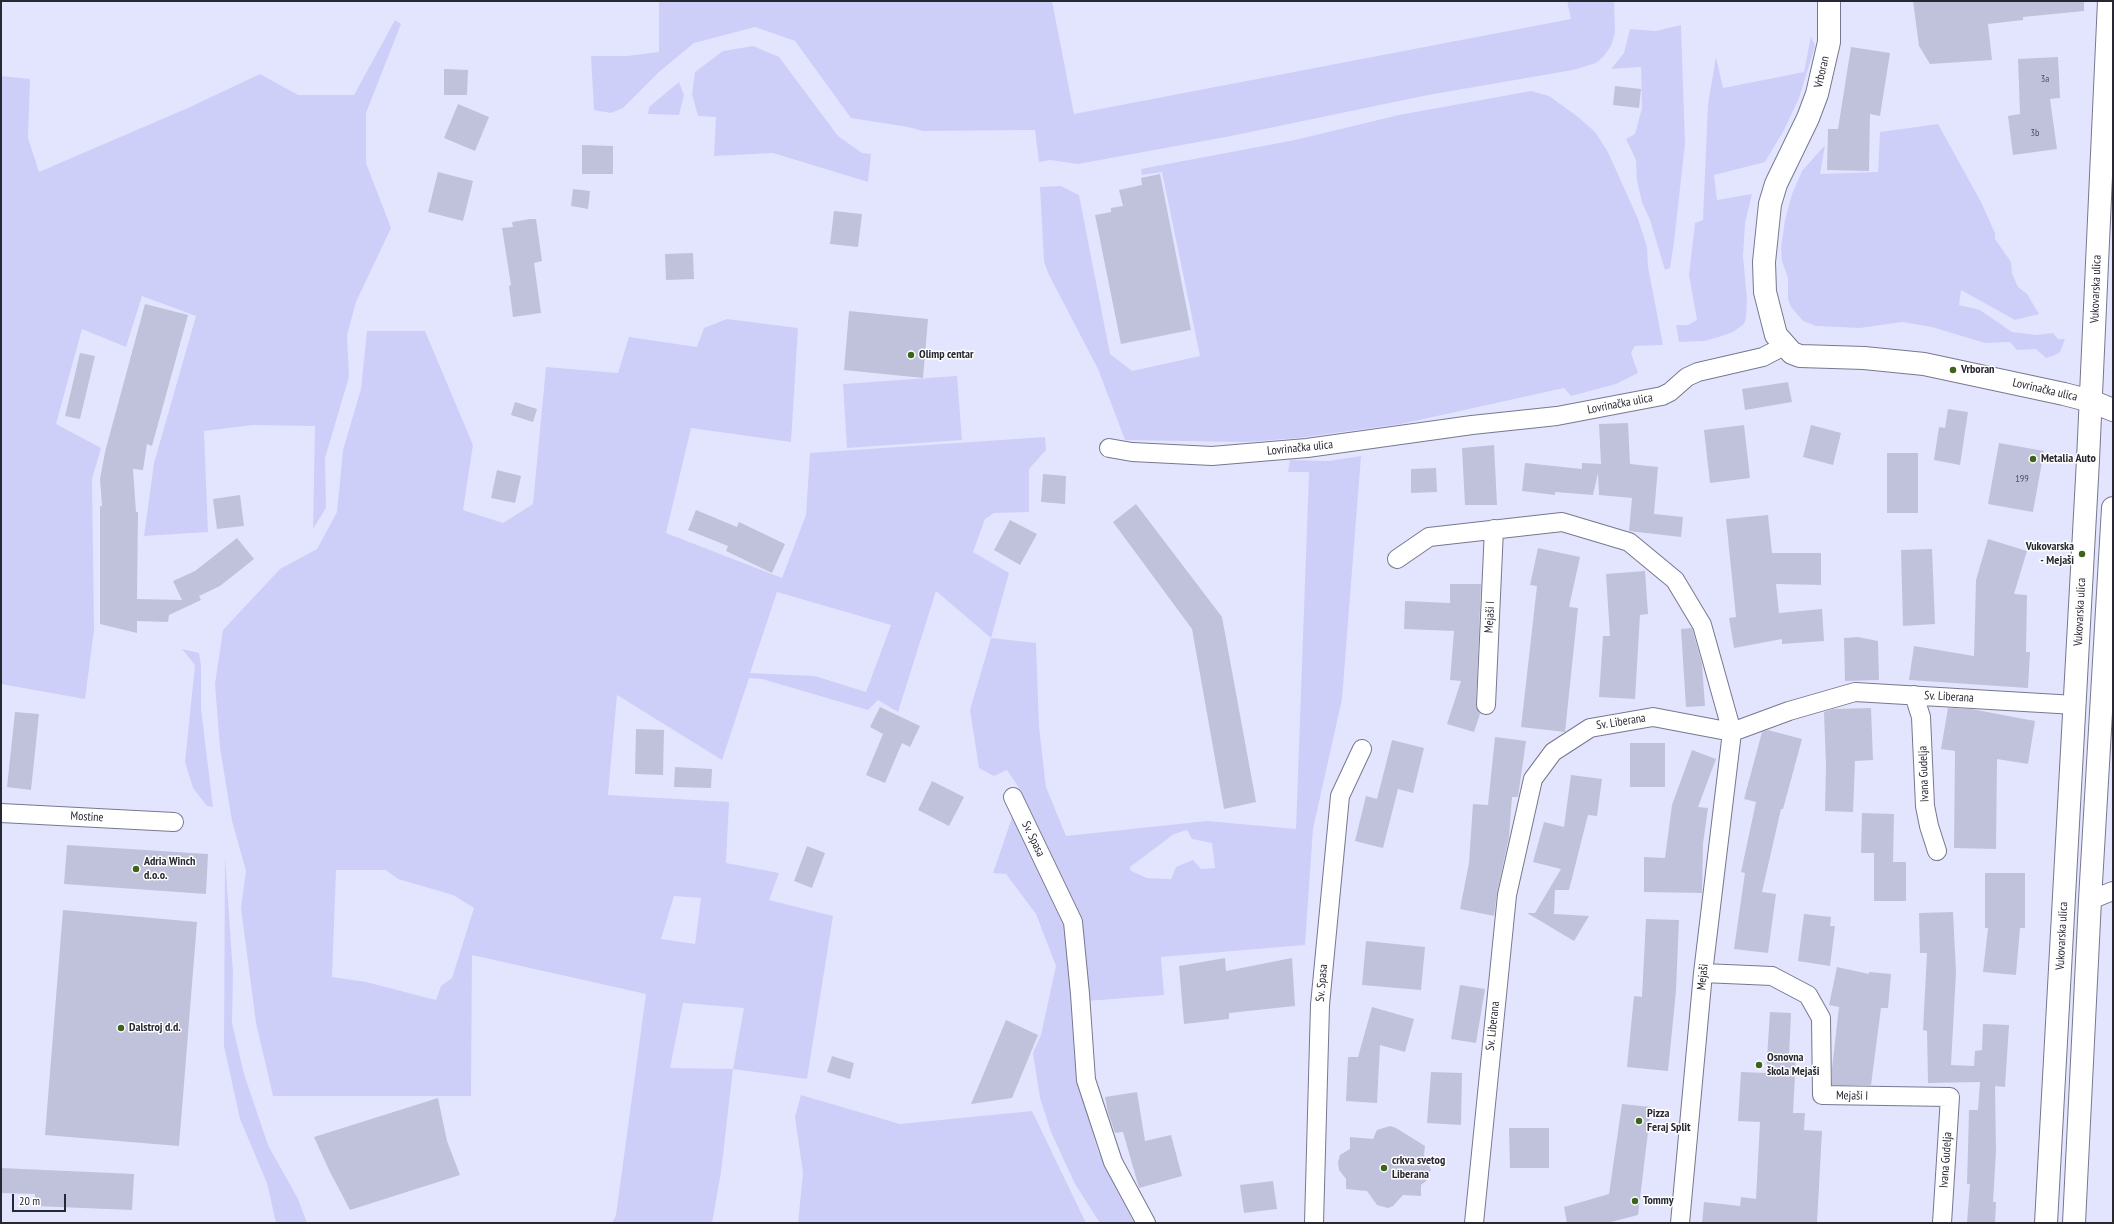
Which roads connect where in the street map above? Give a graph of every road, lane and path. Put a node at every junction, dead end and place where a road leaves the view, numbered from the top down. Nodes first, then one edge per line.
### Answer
1 (1829, 1) edge
2 (2109, 1) edge
3 (1784, 346) junction
4 (2091, 401) junction
5 (2113, 410) edge
6 (1109, 448) dead end
7 (2113, 508) edge
8 (1494, 529) junction
9 (1397, 559) dead end
10 (1914, 695) junction
11 (1486, 705) dead end
12 (2075, 705) junction
13 (1732, 732) junction
14 (1362, 749) dead end
15 (1013, 797) dead end
16 (1, 813) edge
17 (174, 822) dead end
18 (1937, 851) dead end
19 (2113, 891) edge
20 (2090, 900) junction
21 (1703, 973) junction
22 (1950, 1097) joint
23 (1146, 1223) edge
24 (1314, 1223) edge
25 (1474, 1223) edge
26 (1680, 1223) edge
27 (1942, 1223) edge
28 (2046, 1223) edge
29 (2074, 1223) edge

1 - 3 street, Vrboran
2 - 4 street, Vukovarska ulica
3 - 4 street, Lovrinačka ulica
3 - 6 street, Lovrinačka ulica
4 - 5 street, Lovrinačka ulica
4 - 12 street, Vukovarska ulica
7 - 20 street
8 - 9 street
8 - 11 street, Mejaši I
8 - 13 street
10 - 12 street, Sv. Liberana
10 - 13 street, Sv. Liberana
10 - 18 street, Ivana Gudelja
12 - 28 street, Vukovarska ulica
13 - 21 street, Mejaši
13 - 25 street, Sv. Liberana
14 - 24 street, Sv. Spasa
15 - 23 street, Sv. Spasa
16 - 17 street, Mostine
19 - 20 street
20 - 29 street
21 - 22 street, Mejaši I
21 - 26 street, Mejaši
22 - 27 street, Ivana Gudelja

